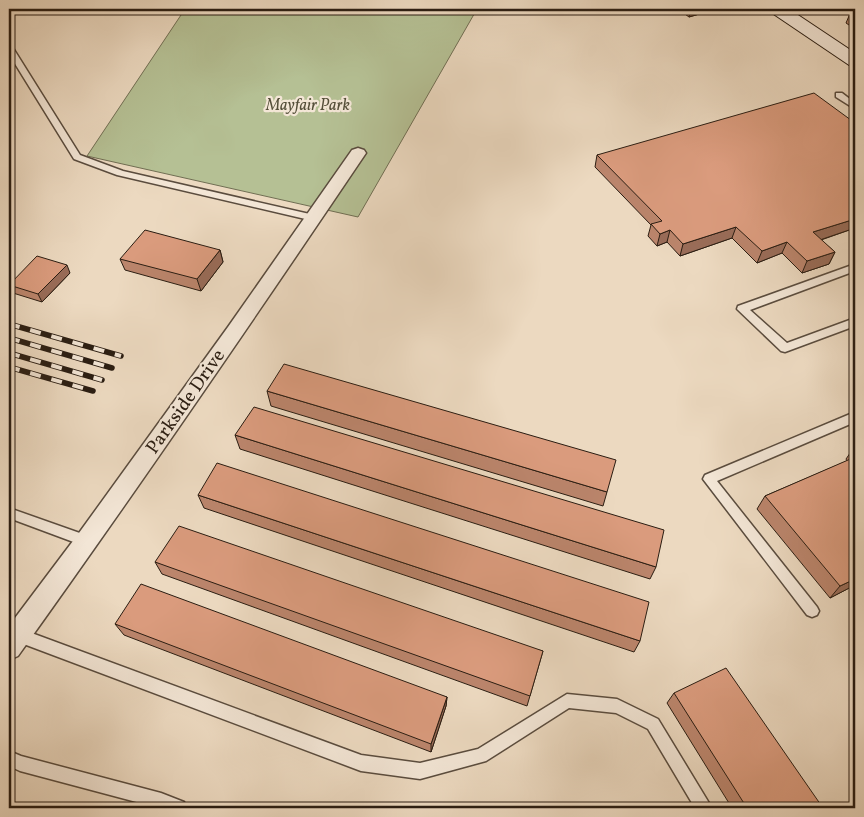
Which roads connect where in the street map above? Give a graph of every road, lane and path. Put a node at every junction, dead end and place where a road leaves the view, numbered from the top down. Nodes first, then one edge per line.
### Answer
1 (778, 9) edge
2 (9, 48) edge
3 (855, 61) edge
4 (839, 94) dead end
5 (855, 107) edge
6 (358, 153) dead end
7 (314, 218) junction
8 (855, 266) edge
9 (855, 322) edge
10 (855, 417) edge
11 (9, 513) edge
12 (87, 541) junction
13 (812, 611) dead end
14 (13, 641) edge
15 (9, 758) edge
16 (178, 808) edge
17 (704, 808) edge

1 - 3 street
2 - 7 lane
4 - 5 lane
6 - 7 street, Parkside Drive
7 - 12 street, Parkside Drive
8 - 9 lane
10 - 13 lane
11 - 12 lane
12 - 14 street, Parkside Drive
14 - 17 lane
15 - 16 lane

